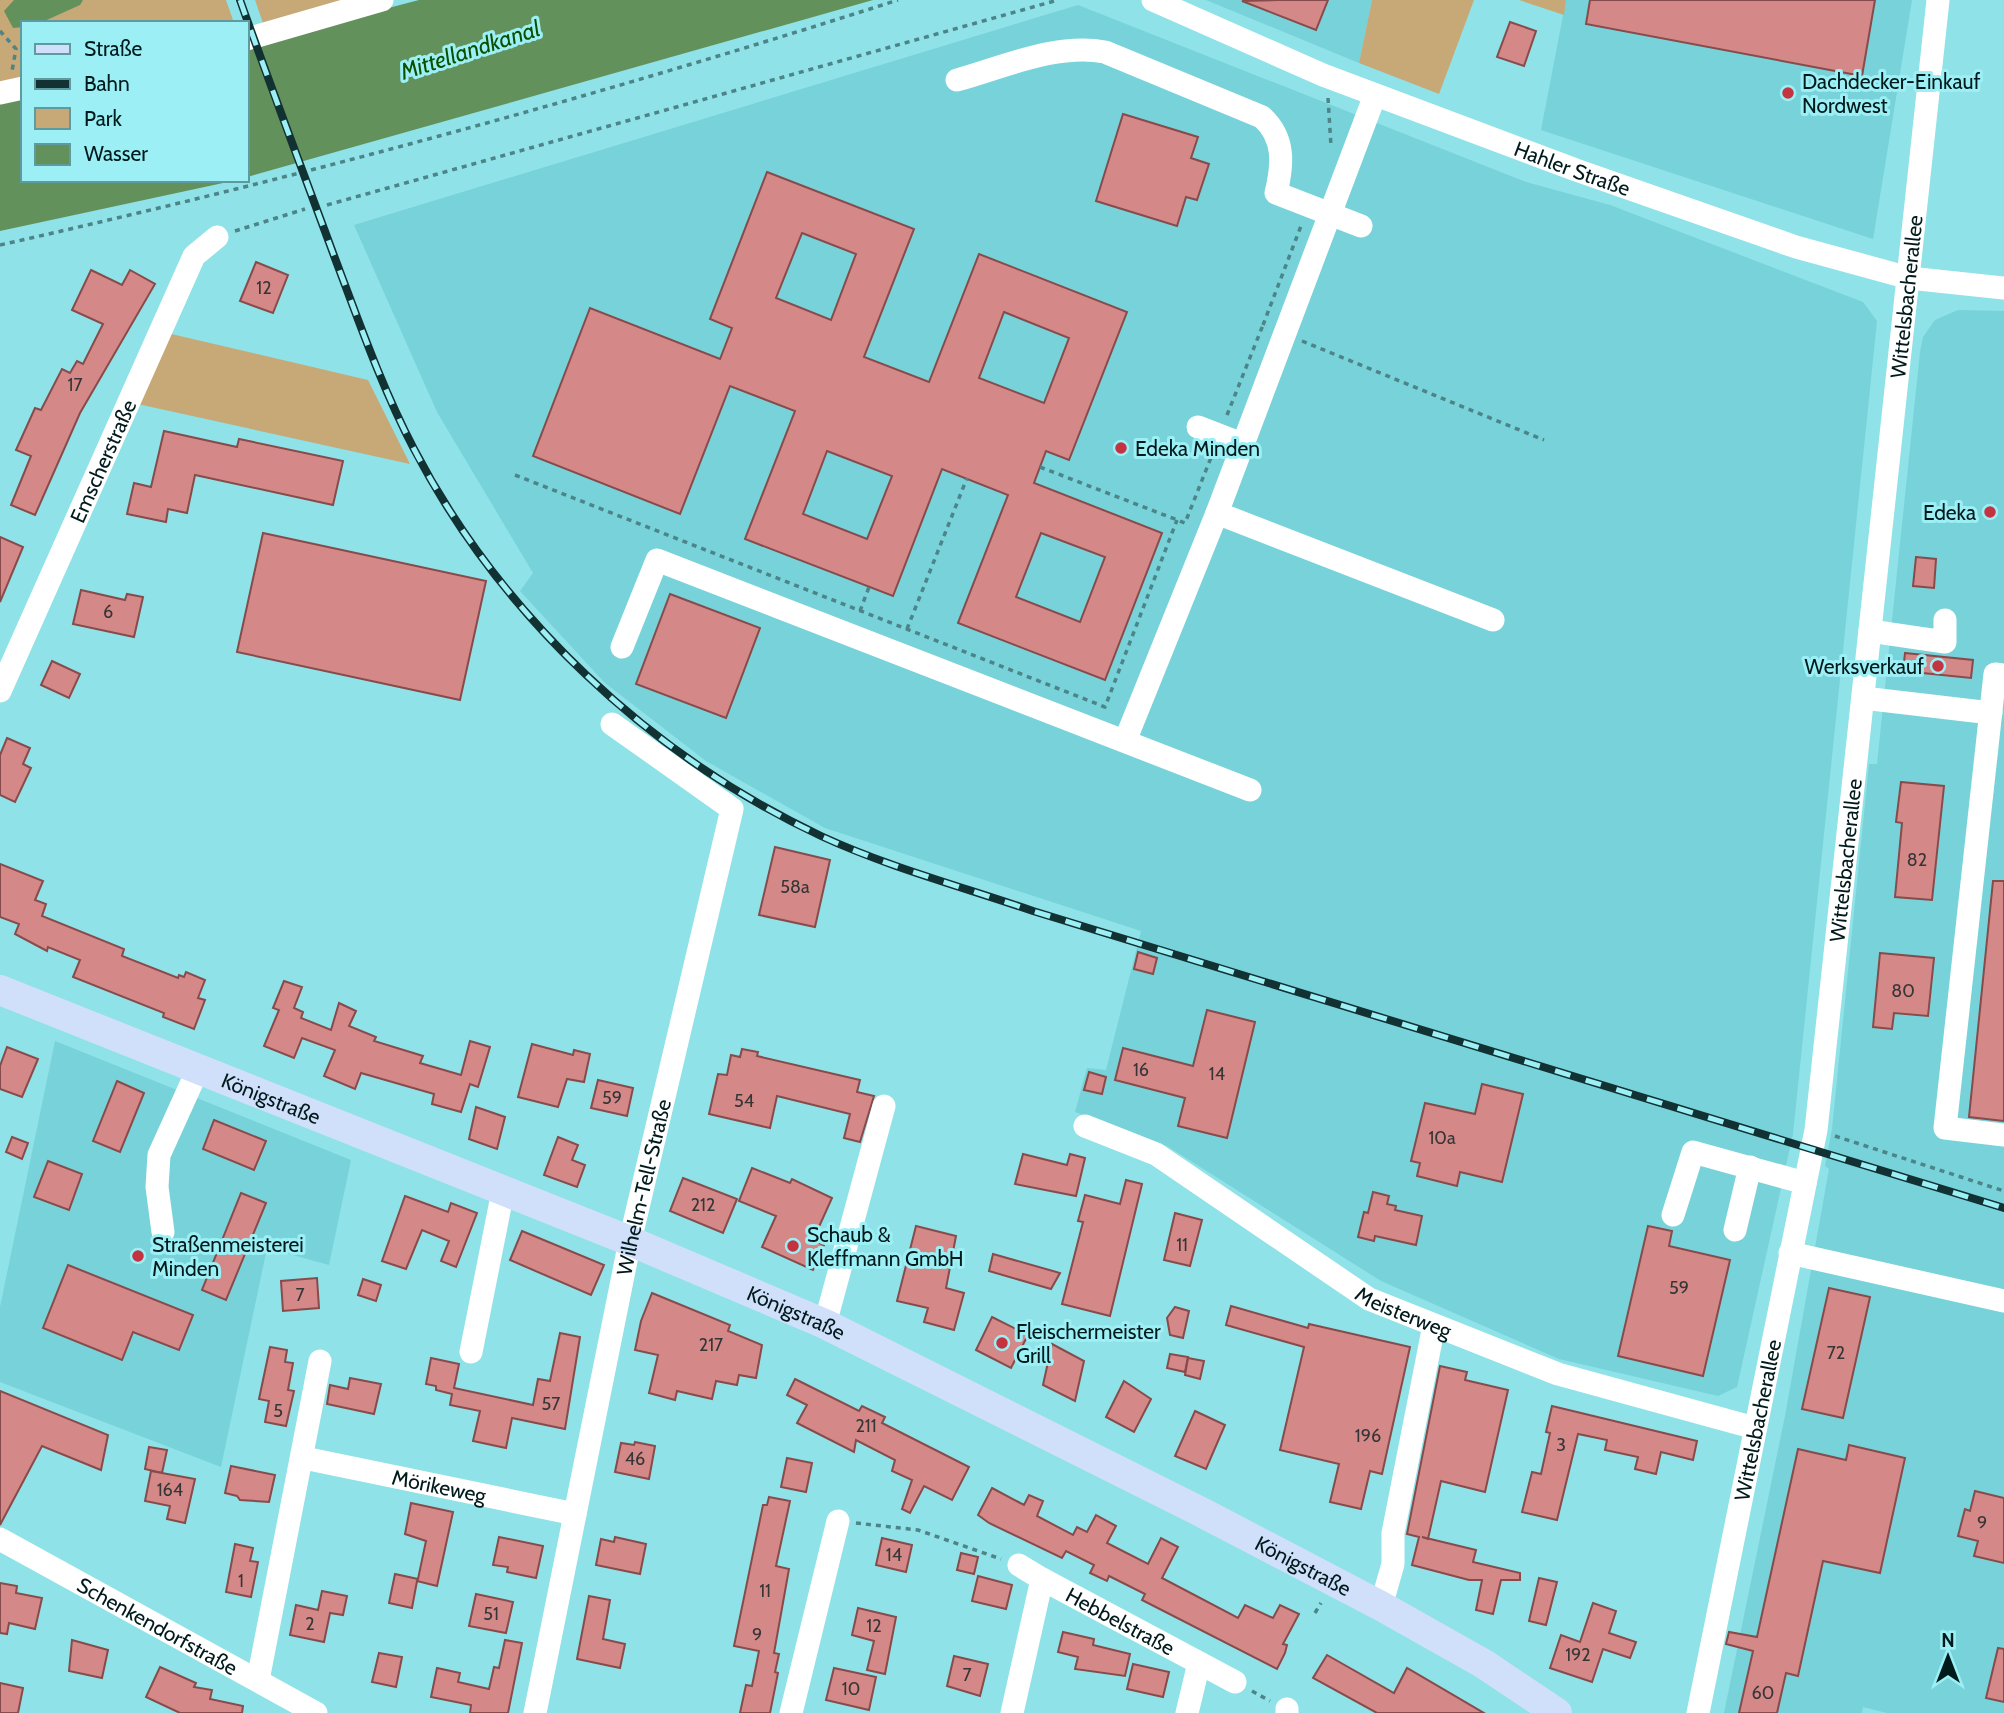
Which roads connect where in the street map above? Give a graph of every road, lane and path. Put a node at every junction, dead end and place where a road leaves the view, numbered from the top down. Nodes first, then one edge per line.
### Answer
1 (382, 0) edge
2 (898, 0) edge
3 (1058, 0) edge
4 (1153, 0) edge
5 (1938, 0) edge
6 (0, 32) edge
7 (248, 39) edge
8 (957, 80) dead end
9 (11, 90) edge
10 (1375, 95) junction
11 (327, 205) dead end
12 (304, 209) dead end
13 (1331, 214) junction
14 (1362, 226) dead end
15 (217, 237) joint
16 (0, 245) edge
17 (1909, 278) junction
18 (2004, 288) edge
19 (1284, 334) junction
20 (1198, 427) dead end
21 (1219, 435) junction
22 (1545, 439) dead end
23 (1242, 444) junction
24 (1040, 467) dead end
25 (515, 475) dead end
26 (967, 478) dead end
27 (1217, 513) junction
28 (1177, 520) junction
29 (869, 587) dead end
30 (860, 611) junction
31 (1493, 620) dead end
32 (1945, 620) dead end
33 (907, 629) junction
34 (1870, 631) junction
35 (622, 647) dead end
36 (2004, 675) edge
37 (0, 691) edge
38 (1863, 698) junction
39 (1991, 713) junction
40 (612, 724) dead end
41 (1125, 741) junction
42 (1250, 790) dead end
43 (0, 990) edge
44 (198, 1069) junction
45 (884, 1106) dead end
46 (1085, 1126) dead end
47 (1816, 1130) junction
48 (2004, 1135) edge
49 (1750, 1167) junction
50 (1805, 1183) junction
51 (503, 1191) junction
52 (2004, 1191) edge
53 (1673, 1215) dead end
54 (1735, 1230) dead end
55 (163, 1232) dead end
56 (630, 1241) junction
57 (1790, 1253) junction
58 (2004, 1301) edge
59 (825, 1324) junction
60 (1434, 1325) junction
61 (471, 1352) dead end
62 (320, 1361) dead end
63 (1755, 1428) junction
64 (304, 1458) junction
65 (575, 1514) junction
66 (838, 1521) joint
67 (0, 1539) edge
68 (1019, 1565) joint
69 (1042, 1579) junction
70 (1381, 1606) junction
71 (1199, 1663) junction
72 (258, 1680) junction
73 (1235, 1682) joint
74 (1287, 1711) edge
75 (314, 1713) edge
76 (536, 1713) edge
77 (791, 1713) edge
78 (1012, 1713) edge
79 (1186, 1713) edge
80 (1557, 1713) edge
81 (1698, 1713) edge

1 - 7 street
2 - 16 path
3 - 11 path
4 - 10 street, Hahler Straße
5 - 17 street, Wittelsbacherallee
6 - 9 path
8 - 13 street
10 - 13 street
10 - 17 street, Hahler Straße
12 - 15 path
13 - 14 street
13 - 19 street
15 - 37 street, Emscherstraße
17 - 18 street, Hahler Straße
17 - 34 street, Wittelsbacherallee
19 - 21 path
19 - 22 path
19 - 23 street
20 - 21 street
21 - 23 street
21 - 28 path
23 - 27 street
24 - 28 path
25 - 30 path
26 - 33 path
27 - 31 street
27 - 41 street
28 - 33 path
29 - 30 path
30 - 33 path
32 - 34 street
34 - 38 street, Wittelsbacherallee
35 - 41 street
36 - 39 street
38 - 39 street
38 - 47 street, Wittelsbacherallee
39 - 48 street
40 - 56 street, Wilhelm-Tell-Straße
41 - 42 street
43 - 44 main road, Königstraße
44 - 51 main road, Königstraße
44 - 55 street
45 - 59 street
46 - 60 street, Meisterweg
47 - 50 street, Wittelsbacherallee
47 - 52 path
49 - 50 street
49 - 53 street
49 - 54 street
50 - 57 street, Wittelsbacherallee
51 - 56 main road, Königstraße
51 - 61 street
56 - 59 main road, Königstraße
56 - 65 street, Wilhelm-Tell-Straße
57 - 58 street
57 - 63 street, Wittelsbacherallee
59 - 70 main road, Königstraße
60 - 63 street, Meisterweg
60 - 70 street
62 - 64 street
63 - 81 street, Wittelsbacherallee
64 - 65 street, Mörikeweg
64 - 72 street
65 - 76 street, Wilhelm-Tell-Straße
66 - 68 path
66 - 77 street
67 - 72 street, Schenkendorfstraße
68 - 69 street, Hebbelstraße
69 - 71 street, Hebbelstraße
69 - 78 street
70 - 80 main road, Königstraße
71 - 73 street, Hebbelstraße
71 - 79 street, Hebbelstraße
72 - 75 street, Schenkendorfstraße
73 - 74 path

